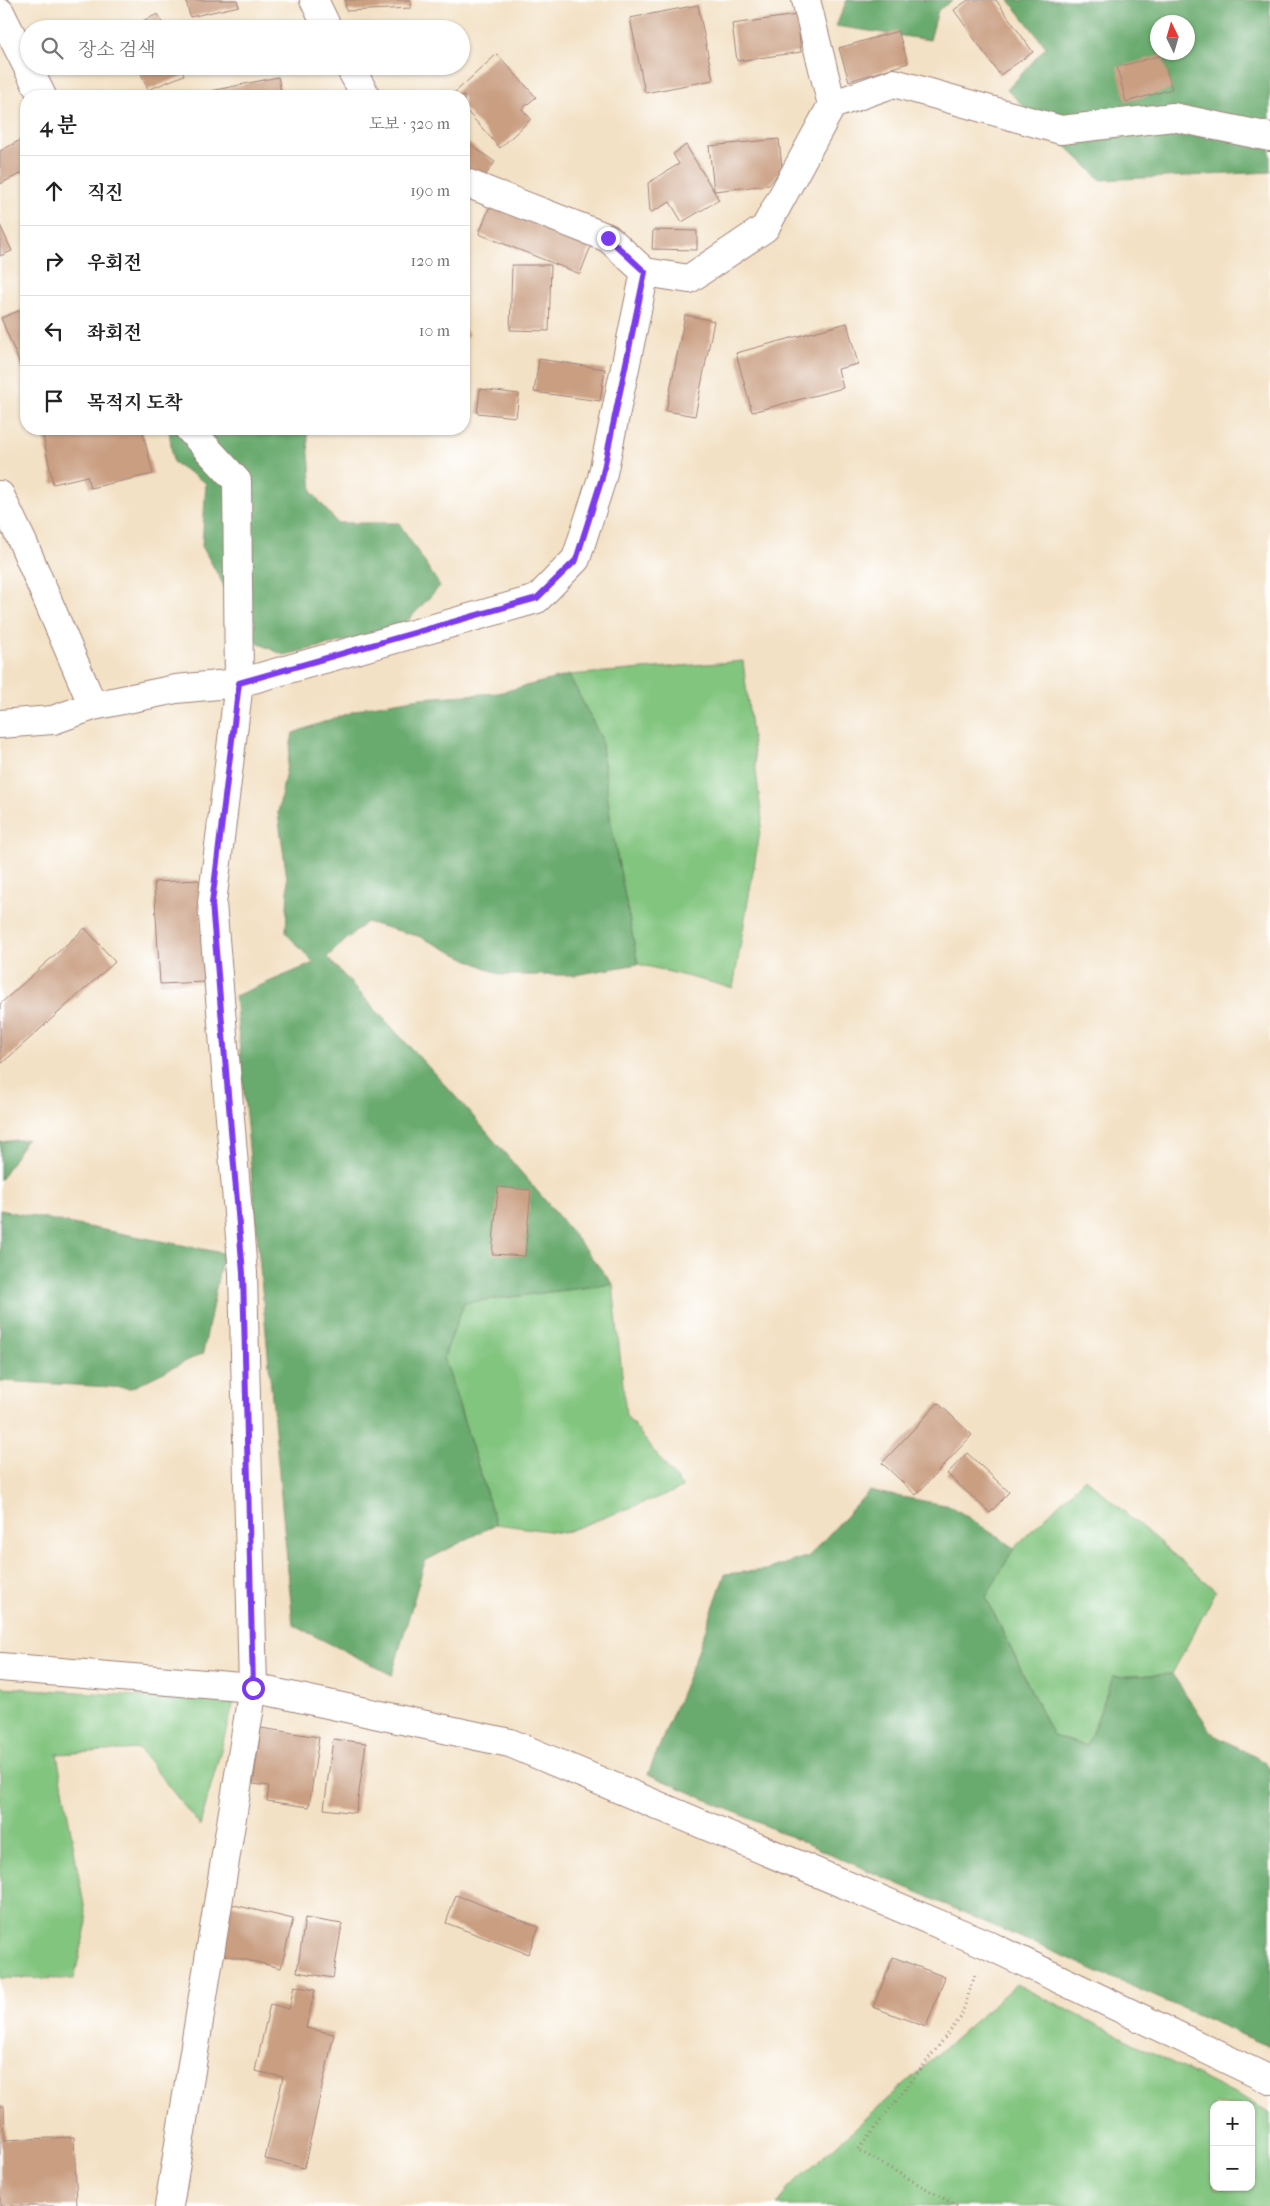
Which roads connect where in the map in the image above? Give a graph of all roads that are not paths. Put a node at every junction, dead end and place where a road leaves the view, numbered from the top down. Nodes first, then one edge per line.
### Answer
1 (314, 0) edge
2 (806, 0) edge
3 (0, 12) edge
4 (324, 20) edge
5 (20, 52) edge
6 (32, 75) edge
7 (354, 75) edge
8 (39, 90) edge
9 (363, 90) edge
10 (832, 105) junction
11 (1270, 137) edge
12 (470, 184) edge
13 (645, 272) junction
14 (195, 435) edge
15 (0, 495) edge
16 (239, 683) junction
17 (92, 706) junction
18 (0, 724) edge
19 (0, 1667) edge
20 (253, 1688) junction
21 (1270, 2080) edge
22 (169, 2206) edge

1 - 4 street
2 - 10 street
3 - 5 street
6 - 8 street
7 - 9 street
10 - 11 street
10 - 13 street
12 - 13 street
13 - 16 street
14 - 16 street
15 - 17 street
16 - 17 street
16 - 20 street
17 - 18 street
19 - 20 street
20 - 21 street
20 - 22 street

